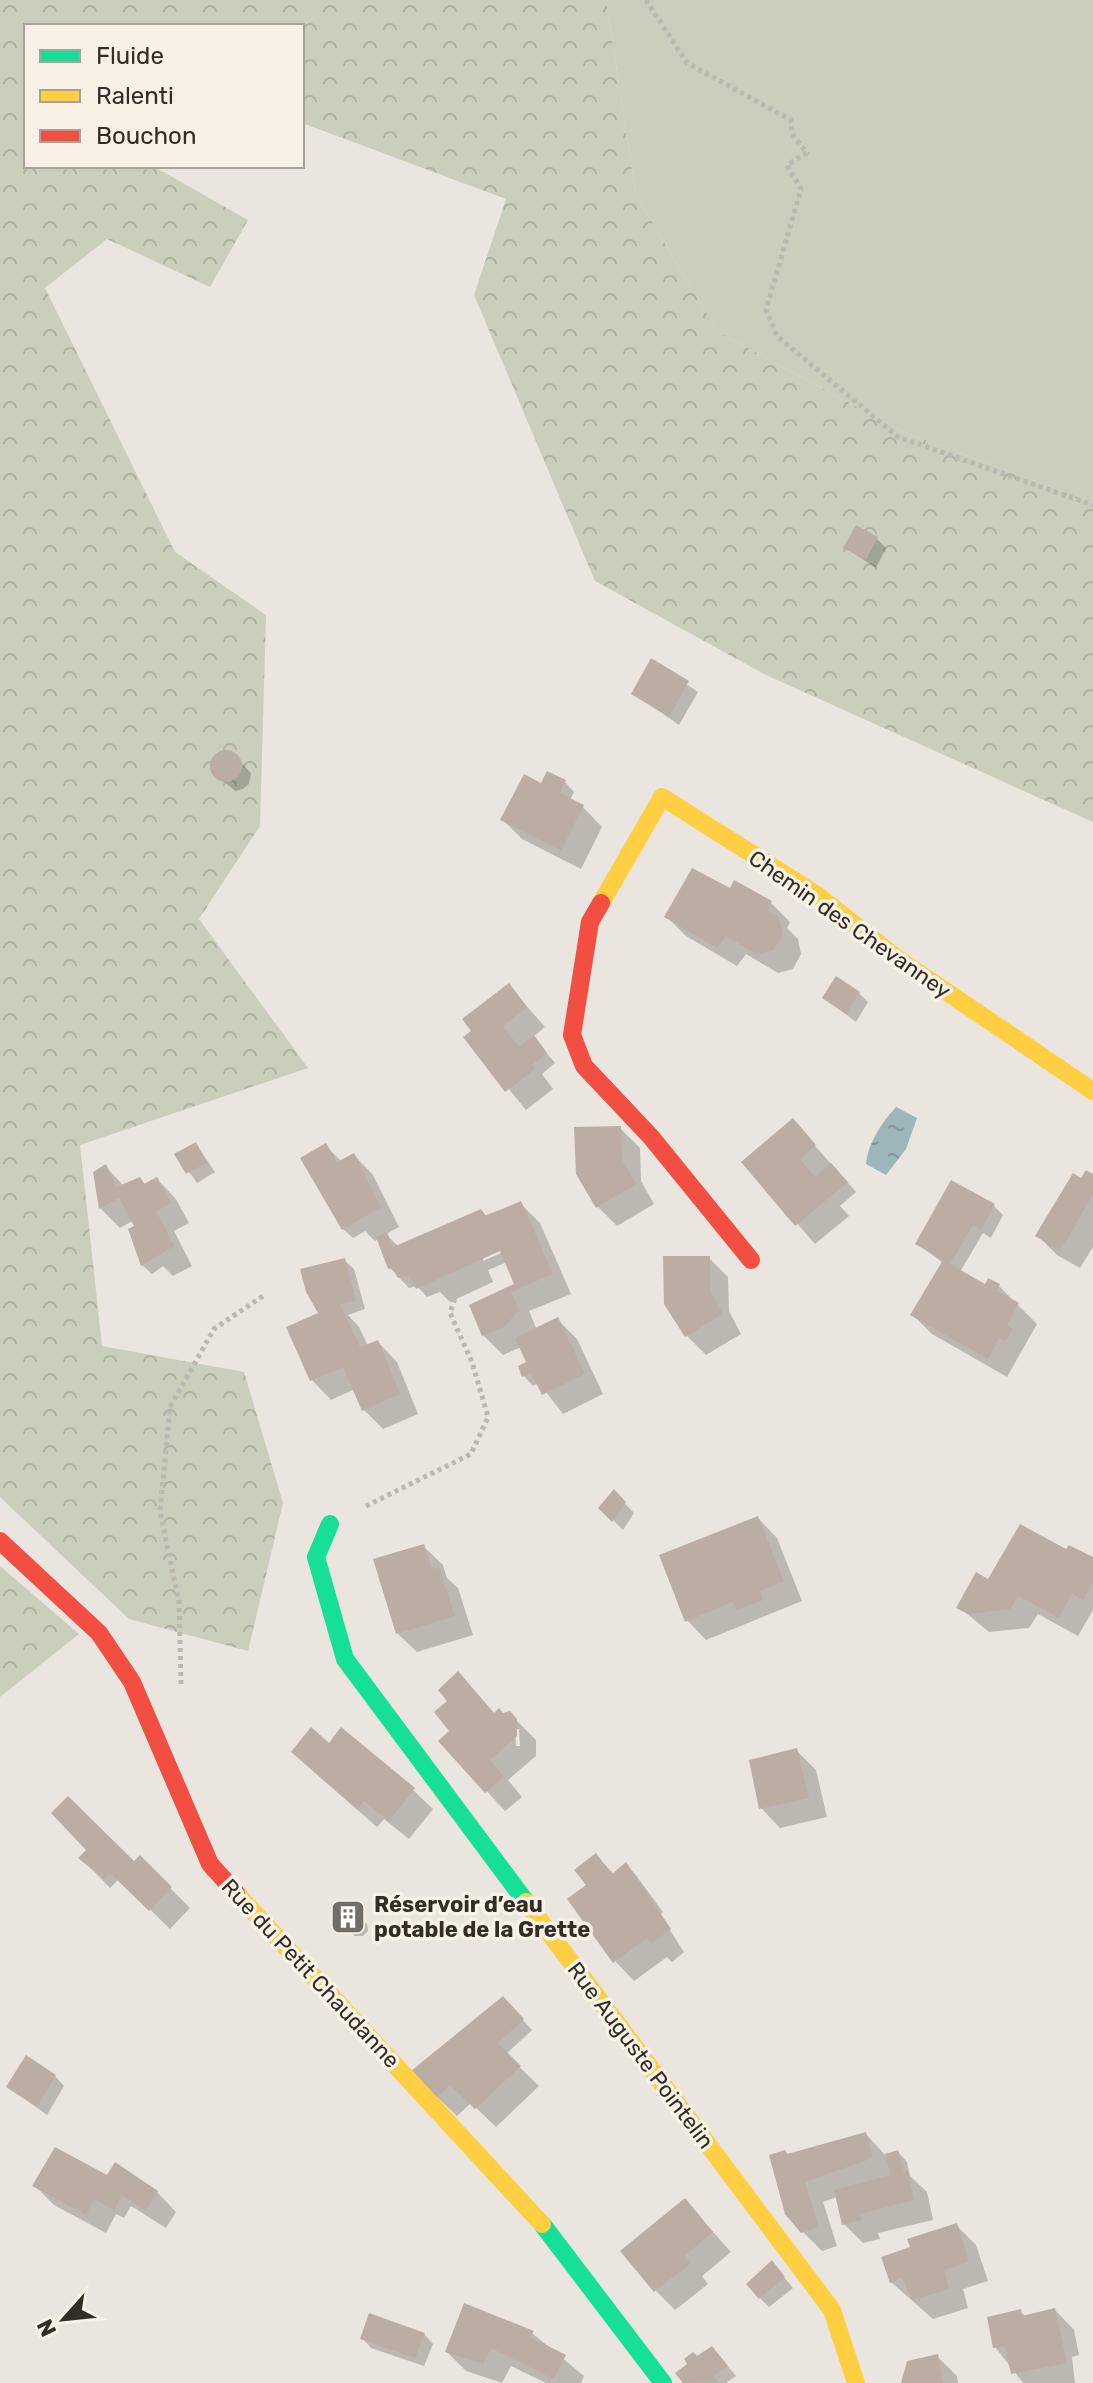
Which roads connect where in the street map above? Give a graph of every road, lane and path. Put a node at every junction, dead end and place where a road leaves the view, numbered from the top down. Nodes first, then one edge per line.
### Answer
1 (646, 0) edge
2 (1093, 505) edge
3 (1093, 1091) edge
4 (751, 1260) dead end
5 (483, 1276) dead end
6 (263, 1296) dead end
7 (330, 1524) joint
8 (0, 1541) edge
9 (155, 1735) junction
10 (663, 2383) edge
11 (856, 2383) edge

1 - 2 path
3 - 4 street, Chemin des Chevanney
5 - 7 path
6 - 9 path
7 - 11 street, Rue Auguste Pointelin
8 - 9 street, Rue du Petit Chaudanne
9 - 10 street, Rue du Petit Chaudanne

